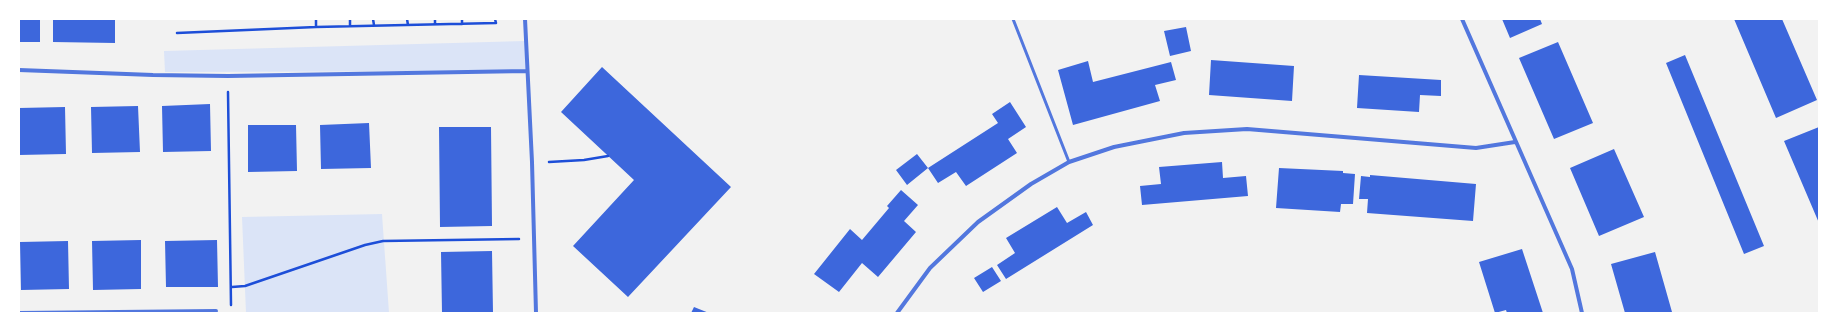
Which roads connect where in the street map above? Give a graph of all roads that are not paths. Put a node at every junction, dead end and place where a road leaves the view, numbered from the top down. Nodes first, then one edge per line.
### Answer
1 (525, 19) edge
2 (1013, 19) edge
3 (1462, 19) edge
4 (19, 70) edge
5 (526, 71) junction
6 (1515, 142) junction
7 (1069, 162) junction
8 (216, 311) dead end
9 (19, 313) edge
10 (536, 313) edge
11 (897, 313) edge
12 (1582, 313) edge

1 - 5 street
2 - 7 lane
3 - 6 street
4 - 5 street
5 - 10 street
6 - 7 street
6 - 12 street
7 - 11 street
8 - 9 street

